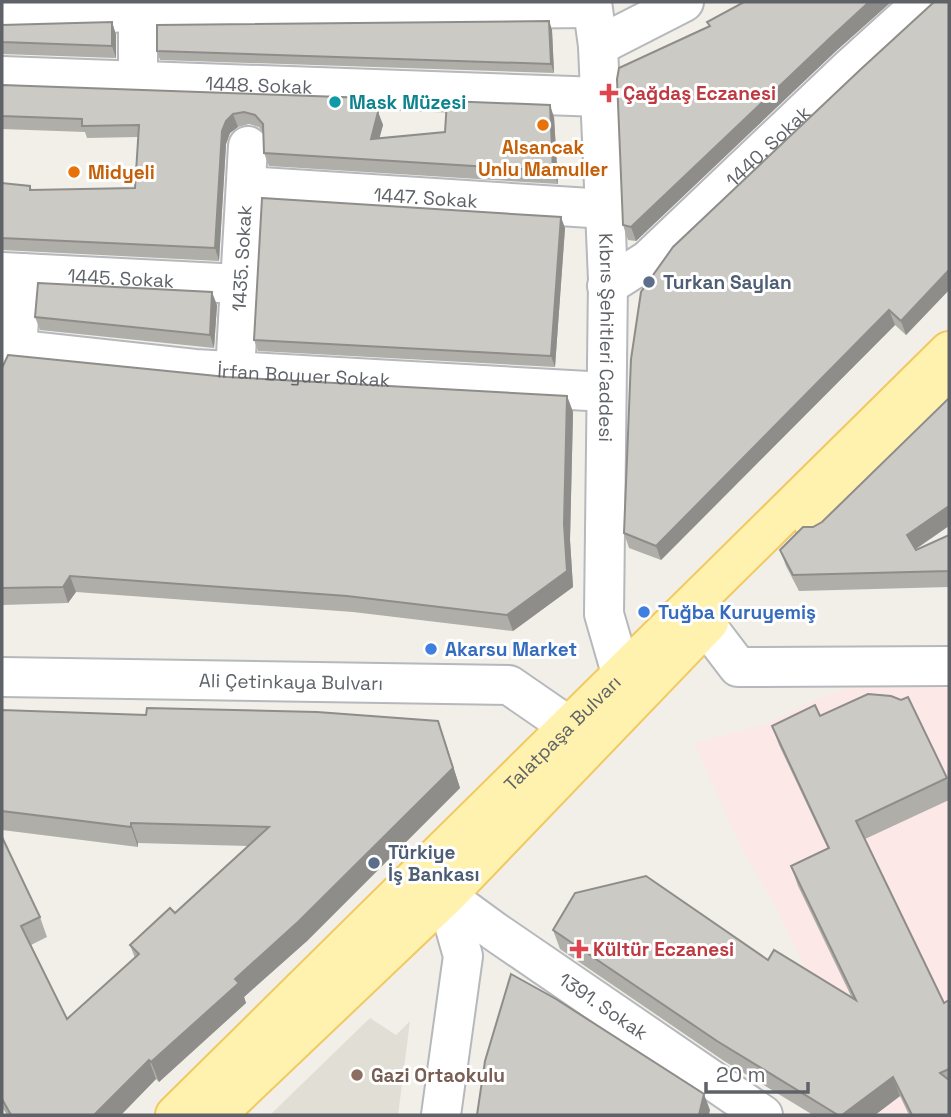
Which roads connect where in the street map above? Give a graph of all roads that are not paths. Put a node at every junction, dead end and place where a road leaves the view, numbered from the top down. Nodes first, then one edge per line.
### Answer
1 (684, 2) edge
2 (923, 2) edge
3 (592, 5) edge
4 (138, 12) junction
5 (2, 16) edge
6 (598, 46) junction
7 (2, 76) edge
8 (138, 79) junction
9 (601, 97) junction
10 (248, 146) dead end
11 (246, 186) junction
12 (606, 209) junction
13 (12, 272) edge
14 (240, 284) junction
15 (607, 286) junction
16 (10, 349) edge
17 (949, 351) edge
18 (235, 372) junction
19 (949, 390) edge
20 (607, 392) junction
21 (706, 625) junction
22 (949, 666) edge
23 (621, 673) junction
24 (2, 677) edge
25 (567, 725) junction
26 (446, 896) junction
27 (175, 1115) edge
28 (216, 1115) edge
29 (440, 1115) edge
30 (761, 1115) edge

1 - 6 street
2 - 15 street, 1440. Sokak
3 - 4 street
3 - 6 street, Kıbrıs Şehitleri Caddesi
4 - 5 street
4 - 8 street
6 - 9 street, Kıbrıs Şehitleri Caddesi
7 - 8 street, 1448. Sokak
8 - 9 street, 1448. Sokak
9 - 12 street, Kıbrıs Şehitleri Caddesi
10 - 11 street, 1435. Sokak
11 - 12 street, 1447. Sokak
11 - 14 street, 1435. Sokak
12 - 15 street, Kıbrıs Şehitleri Caddesi
13 - 14 street, 1445. Sokak
13 - 16 street
14 - 18 street, 1435. Sokak
15 - 20 street, Kıbrıs Şehitleri Caddesi
16 - 18 street, İrfan Boyuer Sokak
17 - 23 main road, Talatpaşa Bulvarı
18 - 20 street, İrfan Boyuer Sokak
19 - 21 main road, Talatpaşa Bulvarı
20 - 23 street, Kıbrıs Şehitleri Caddesi
21 - 22 street
21 - 26 main road, Talatpaşa Bulvarı
23 - 25 main road, Talatpaşa Bulvarı
24 - 25 street, Ali Çetinkaya Bulvarı
25 - 27 main road, Talatpaşa Bulvarı
26 - 28 main road, Talatpaşa Bulvarı
26 - 29 street
26 - 30 street, 1391. Sokak

